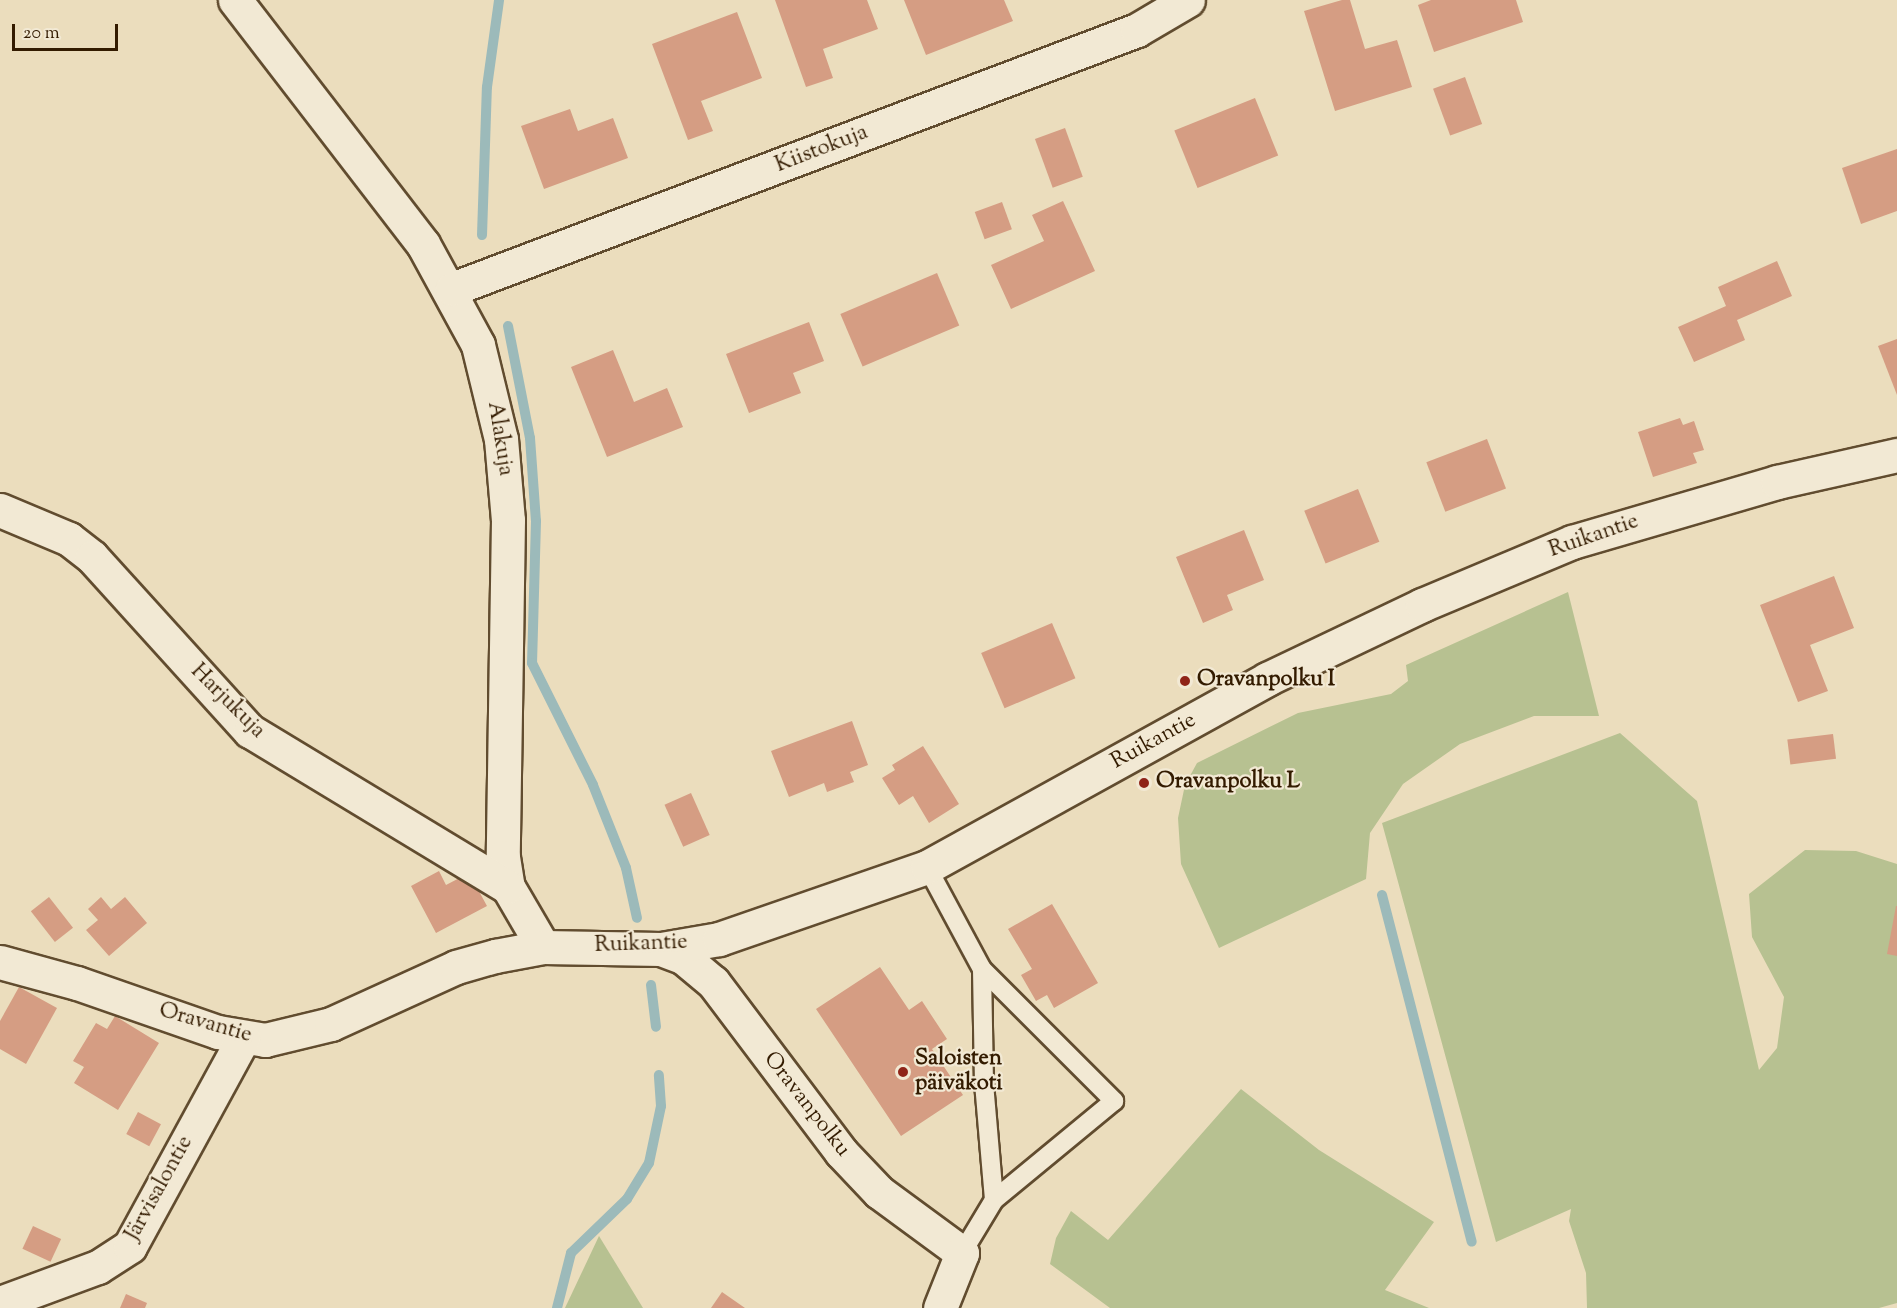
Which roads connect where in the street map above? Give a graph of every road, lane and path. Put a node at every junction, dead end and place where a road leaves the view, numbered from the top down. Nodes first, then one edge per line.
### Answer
1 (235, 0) edge
2 (1188, 0) edge
3 (452, 289) junction
4 (1897, 455) edge
5 (0, 510) edge
6 (927, 867) junction
7 (508, 887) junction
8 (543, 947) junction
9 (661, 949) junction
10 (0, 962) edge
11 (982, 969) junction
12 (243, 1039) junction
13 (994, 1200) junction
14 (962, 1253) junction
15 (0, 1303) edge
16 (940, 1308) edge

1 - 3 street, Alakuja
2 - 3 street, Kiistokuja
3 - 7 street, Alakuja
4 - 6 street, Ruikantie
5 - 7 street, Harjukuja
6 - 9 street, Ruikantie
6 - 11 lane
7 - 8 street, Alakuja
8 - 9 street, Ruikantie
8 - 12 street, Oravantie
9 - 14 street, Oravanpolku
10 - 12 street, Oravantie
11 - 13 lane
11 - 13 lane
12 - 15 street, Järvisalontie
13 - 14 lane
14 - 16 street

